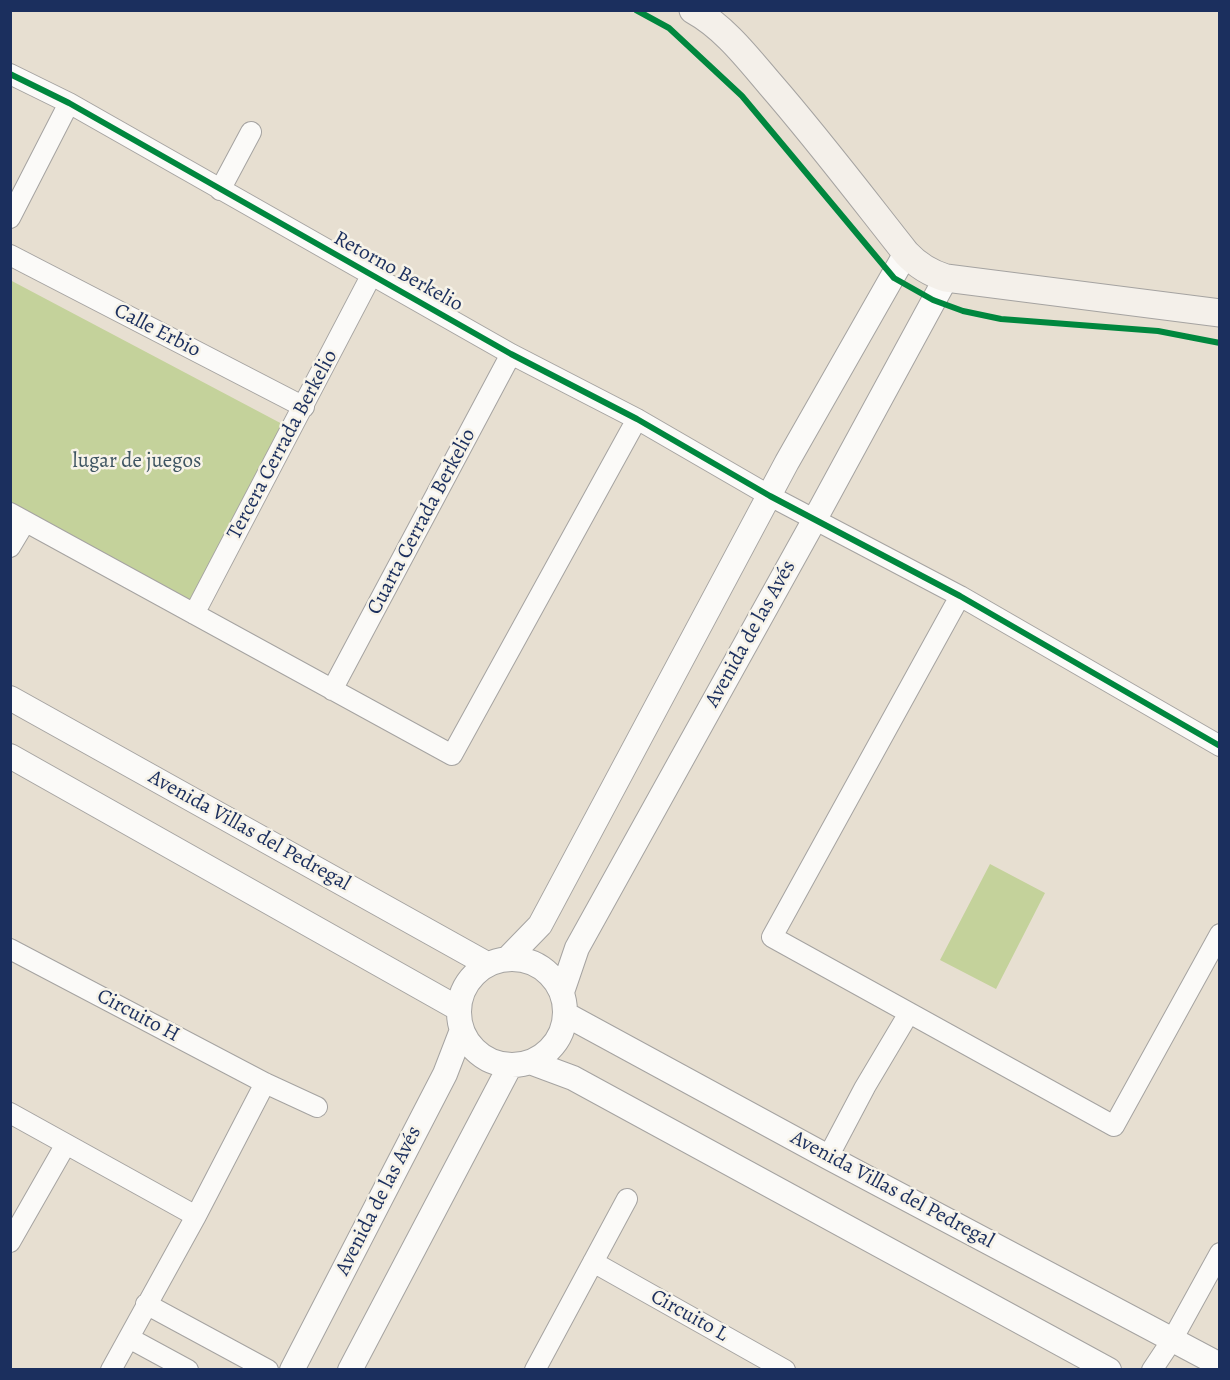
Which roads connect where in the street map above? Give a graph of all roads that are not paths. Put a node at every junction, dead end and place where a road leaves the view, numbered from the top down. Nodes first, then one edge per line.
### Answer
1 (693, 10) edge
2 (10, 74) edge
3 (69, 103) junction
4 (251, 132) dead end
5 (220, 190) junction
6 (10, 218) edge
7 (906, 253) junction
8 (10, 255) edge
9 (371, 276) junction
10 (946, 278) junction
11 (1220, 313) edge
12 (511, 354) junction
13 (304, 407) junction
14 (637, 419) junction
15 (770, 496) junction
16 (18, 518) edge
17 (815, 519) junction
18 (10, 547) edge
19 (960, 596) junction
20 (194, 614) junction
21 (332, 690) junction
22 (10, 698) edge
23 (1220, 746) edge
24 (10, 756) edge
25 (1220, 934) edge
26 (10, 949) edge
27 (498, 961) junction
28 (564, 1003) junction
29 (909, 1013) junction
30 (460, 1020) junction
31 (520, 1064) junction
32 (265, 1083) junction
33 (317, 1107) dead end
34 (10, 1113) edge
35 (66, 1144) junction
36 (828, 1157) junction
37 (627, 1199) dead end
38 (196, 1216) junction
39 (10, 1242) edge
40 (1220, 1253) edge
41 (593, 1262) junction
42 (146, 1304) junction
43 (129, 1338) junction
44 (1172, 1340) junction
45 (1220, 1365) edge
46 (111, 1370) edge
47 (188, 1370) edge
48 (268, 1370) edge
49 (292, 1370) edge
50 (350, 1370) edge
51 (535, 1370) edge
52 (785, 1370) edge
53 (1109, 1370) edge
54 (1152, 1370) edge

1 - 7 main road
2 - 3 street, Retorno Berkelio
3 - 5 street, Retorno Berkelio
3 - 6 street
4 - 5 street
5 - 9 street, Retorno Berkelio
7 - 10 main road
7 - 15 street
8 - 13 street, Calle Erbio
9 - 12 street, Retorno Berkelio
9 - 13 street, Tercera Cerrada Berkelio
10 - 11 main road
10 - 17 street, Avenida de las Avés
12 - 14 street, Retorno Berkelio
12 - 21 street, Cuarta Cerrada Berkelio
13 - 20 street, Tercera Cerrada Berkelio
14 - 15 street, Retorno Berkelio
14 - 21 street
15 - 17 street, Retorno Berkelio
15 - 27 street
16 - 18 street
16 - 20 street
17 - 19 street, Retorno Berkelio
17 - 28 street, Avenida de las Avés
19 - 23 street, Retorno Berkelio
19 - 29 street
20 - 21 street
22 - 27 street, Avenida Villas del Pedregal
24 - 30 street
25 - 29 street
26 - 32 street, Circuito H
27 - 28 street
27 - 30 street
28 - 31 street
28 - 36 street, Avenida Villas del Pedregal
29 - 36 street
30 - 31 street
30 - 49 street, Avenida de las Avés
31 - 50 street
31 - 53 street
32 - 33 street, Circuito H
32 - 38 street
34 - 35 street
35 - 38 street
35 - 39 street
36 - 44 street, Avenida Villas del Pedregal
37 - 41 street
38 - 42 street
40 - 44 street
41 - 51 street
41 - 52 street, Circuito L
42 - 43 street
42 - 48 street
43 - 46 street
43 - 47 street
44 - 45 street, Avenida Villas del Pedregal
44 - 54 street

